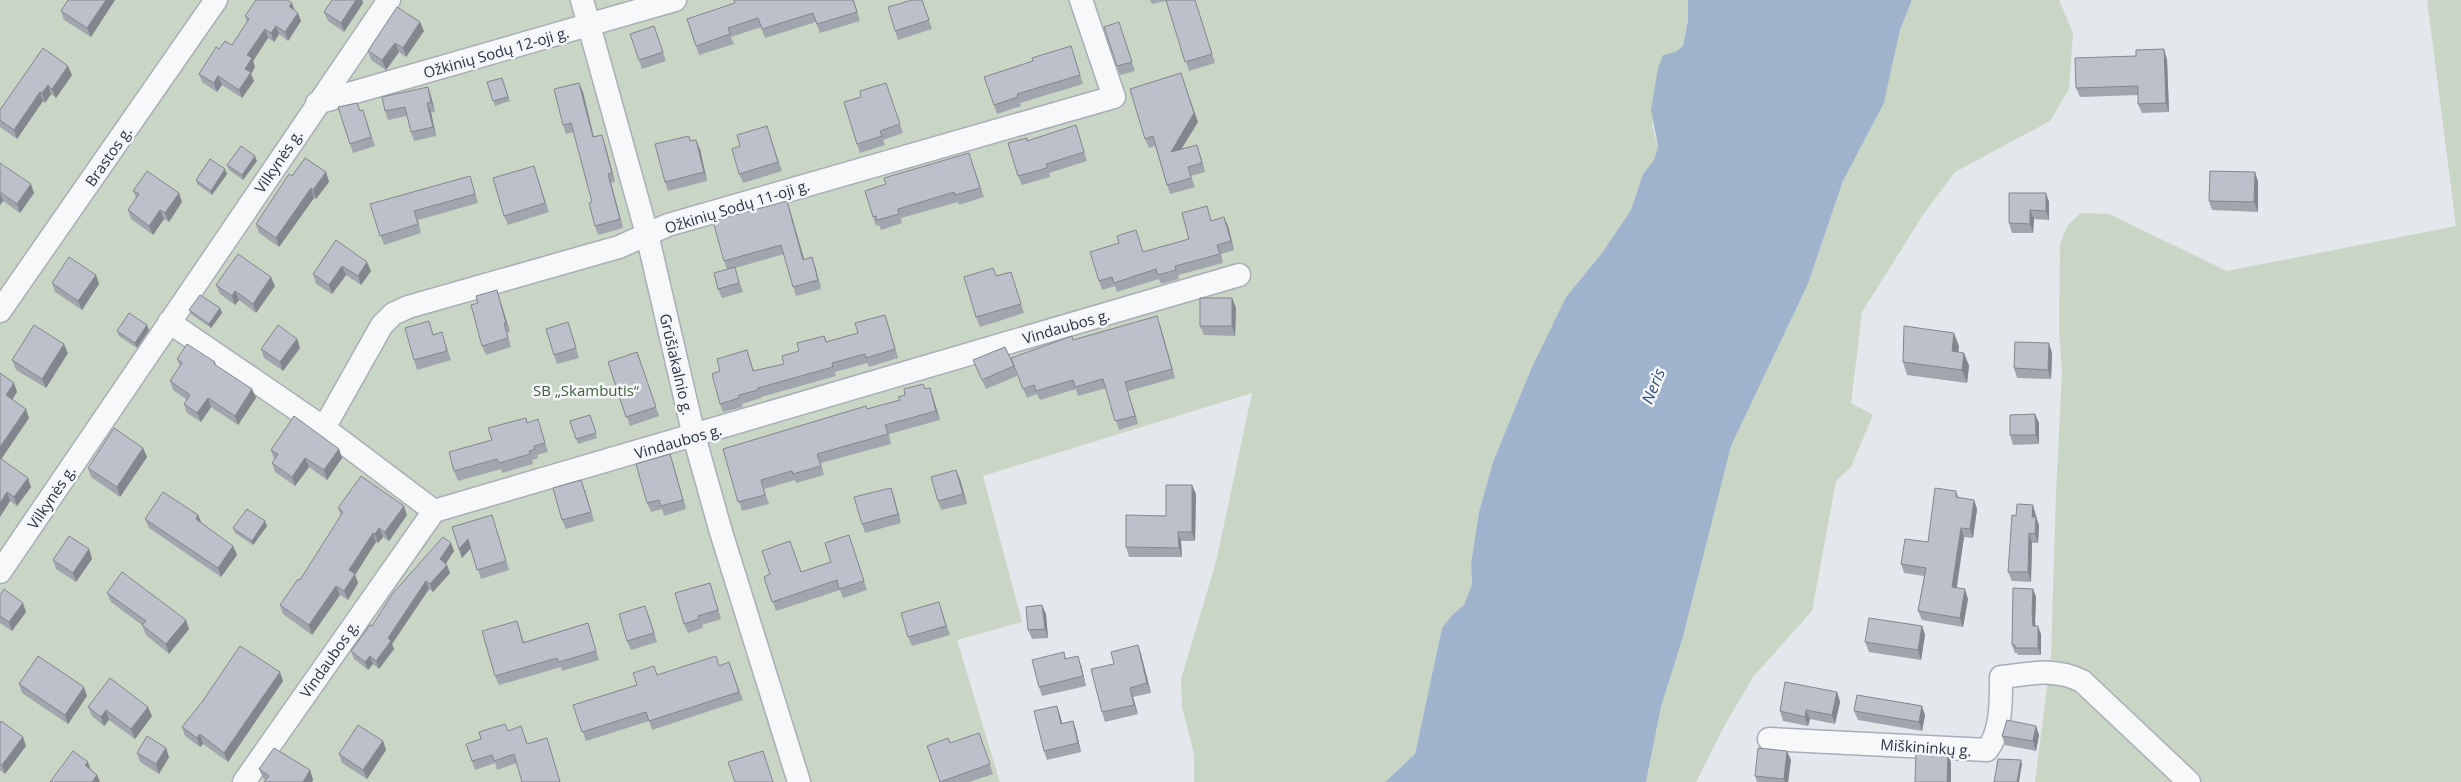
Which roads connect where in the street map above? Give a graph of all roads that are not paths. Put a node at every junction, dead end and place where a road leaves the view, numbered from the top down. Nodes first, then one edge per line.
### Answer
1 (216, 0) edge
2 (389, 0) edge
3 (582, 0) edge
4 (675, 0) edge
5 (1081, 0) edge
6 (589, 26) junction
7 (317, 103) junction
8 (647, 234) junction
9 (1239, 275) dead end
10 (0, 311) edge
11 (169, 322) junction
12 (324, 428) junction
13 (694, 436) junction
14 (434, 511) junction
15 (0, 572) edge
16 (1769, 739) dead end
17 (244, 782) edge
18 (799, 782) edge
19 (2189, 782) edge

1 - 10 street, Brastos g.
2 - 7 street, Vilkynės g.
3 - 6 street, Grūšiakalnio g.
4 - 6 street, Ožkinių Sodų 12-oji g.
5 - 8 street, Ožkinių Sodų 11-oji g.
6 - 7 street, Ožkinių Sodų 12-oji g.
6 - 8 street, Grūšiakalnio g.
7 - 11 street, Vilkynės g.
8 - 12 street, Ožkinių Sodų 11-oji g.
8 - 13 street, Grūšiakalnio g.
9 - 13 street, Vindaubos g.
11 - 12 street
11 - 15 street, Vilkynės g.
12 - 14 street
13 - 14 street, Vindaubos g.
13 - 18 street, Grūšiakalnio g.
14 - 17 street, Vindaubos g.
16 - 19 street, Miškininkų g.

